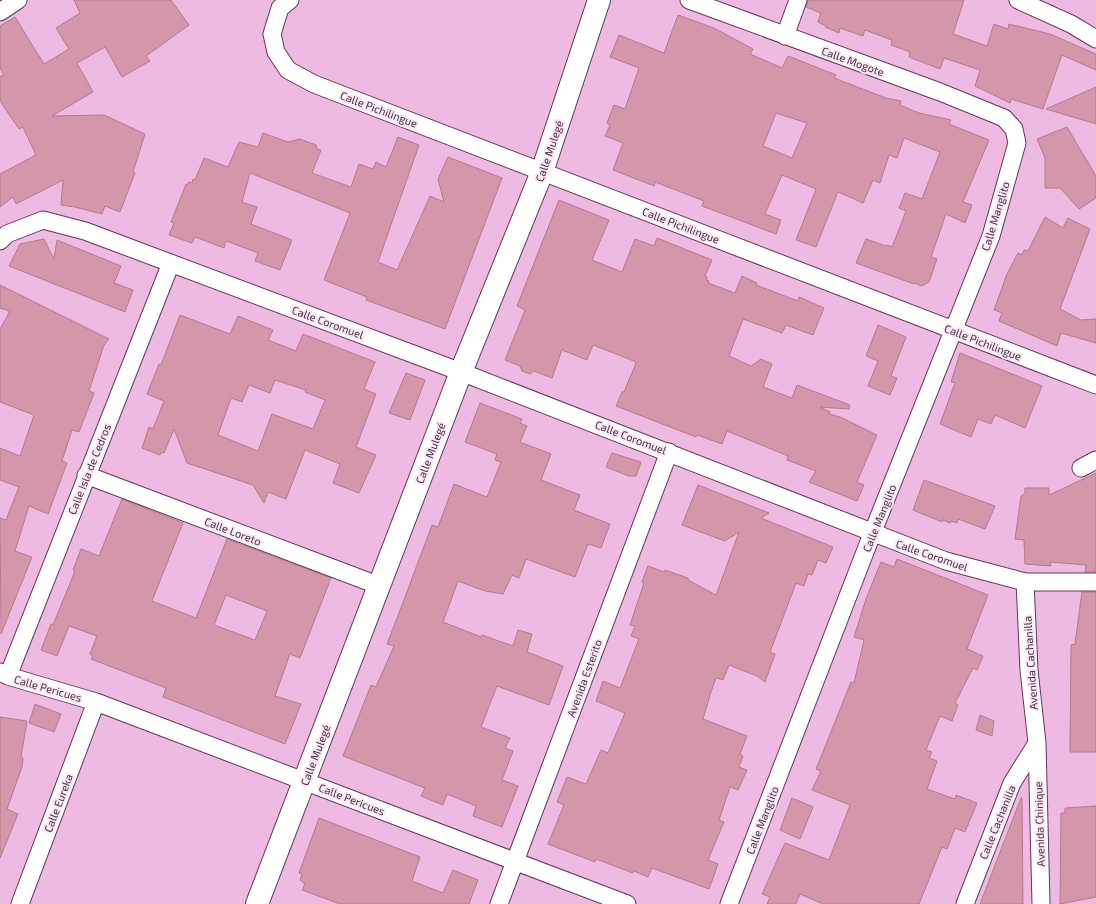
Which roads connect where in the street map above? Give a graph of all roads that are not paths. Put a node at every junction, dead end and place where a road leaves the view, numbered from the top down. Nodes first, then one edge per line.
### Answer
1 (18, 0) edge
2 (290, 0) edge
3 (599, 0) edge
4 (688, 0) edge
5 (798, 0) edge
6 (1018, 0) edge
7 (0, 12) edge
8 (785, 36) junction
9 (1096, 39) edge
10 (1014, 129) joint
11 (542, 172) junction
12 (0, 240) edge
13 (171, 263) junction
14 (953, 331) junction
15 (461, 372) junction
16 (1096, 385) edge
17 (669, 452) junction
18 (1096, 460) edge
19 (1081, 468) dead end
20 (86, 476) junction
21 (872, 534) junction
22 (1025, 582) junction
23 (1096, 582) edge
24 (380, 586) junction
25 (4, 674) edge
26 (96, 702) junction
27 (1037, 743) junction
28 (306, 781) junction
29 (516, 863) junction
30 (20, 904) edge
31 (258, 904) edge
32 (499, 904) edge
33 (627, 904) edge
34 (729, 904) edge
35 (965, 904) edge
36 (1041, 904) edge

1 - 7 street
2 - 11 street, Calle Pichilingue
3 - 11 street, Calle Mulegé
4 - 8 street, Calle Mogote
5 - 8 street
6 - 9 street
8 - 10 street, Calle Mogote
10 - 14 street, Calle Manglito
11 - 14 street, Calle Pichilingue
11 - 15 street, Calle Mulegé
12 - 13 street, Calle Coromuel
13 - 15 street, Calle Coromuel
13 - 20 street, Calle Isla de Cedros
14 - 16 street, Calle Pichilingue
14 - 21 street, Calle Manglito
15 - 17 street, Calle Coromuel
15 - 24 street, Calle Mulegé
17 - 21 street, Calle Coromuel
17 - 29 street, Avenida Esterito
18 - 19 street
20 - 24 street, Calle Loreto
20 - 25 street, Calle Isla de Cedros
21 - 22 street, Calle Coromuel
21 - 34 street, Calle Manglito
22 - 23 street, Calle Coromuel
22 - 27 street, Avenida Cachanilla
24 - 28 street, Calle Mulegé
25 - 26 street, Calle Pericues
26 - 28 street, Calle Pericues
26 - 30 street, Calle Eureka
27 - 35 street, Calle Cachanilla
27 - 36 street, Avenida Chinique
28 - 29 street, Calle Pericues
28 - 31 street, Calle Mulegé
29 - 32 street, Avenida Esterito
29 - 33 street, Calle Pericues

